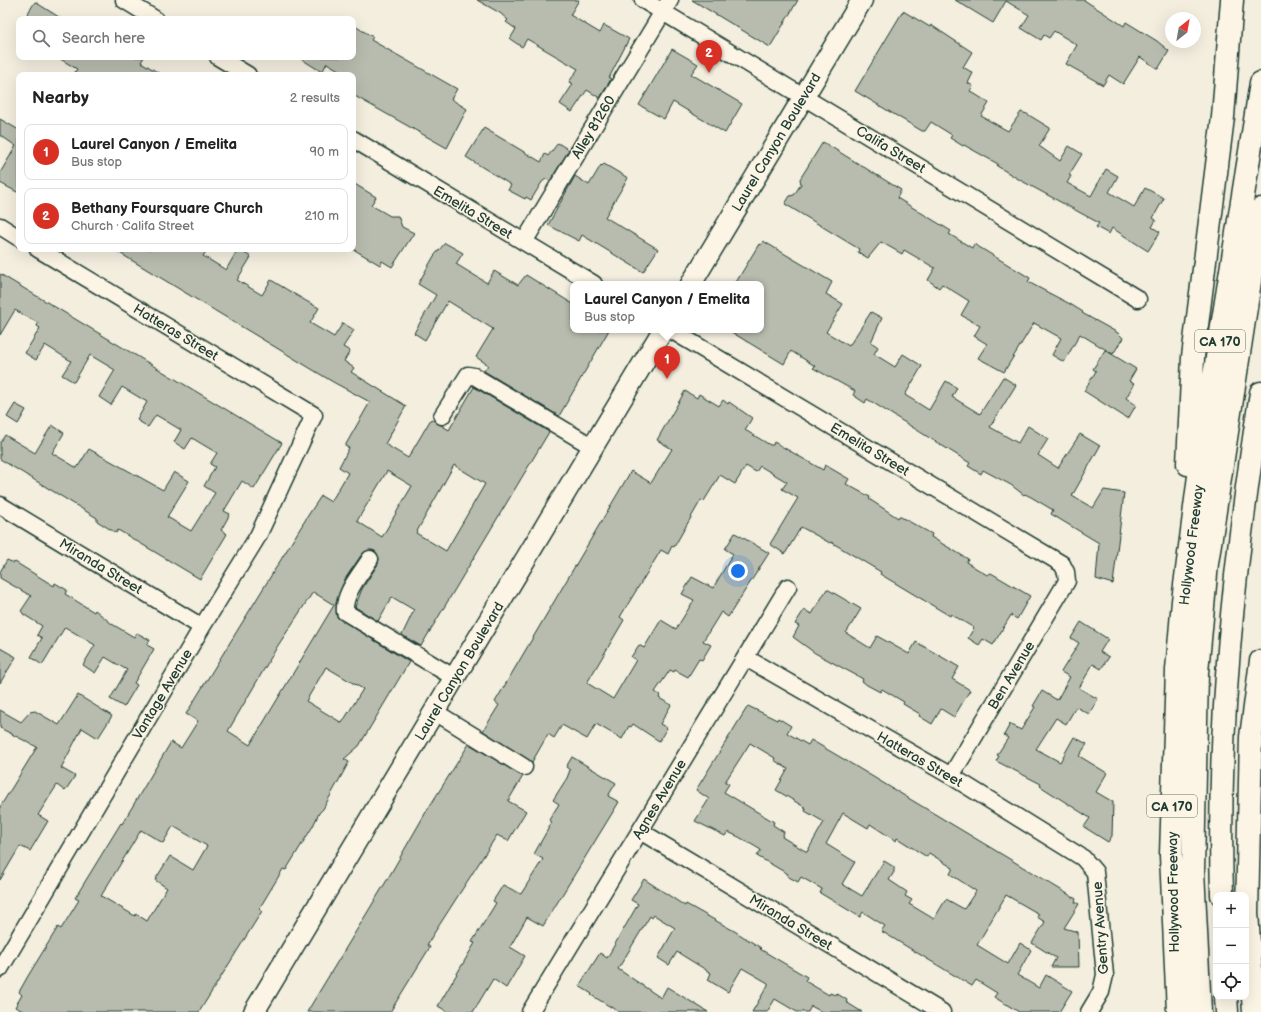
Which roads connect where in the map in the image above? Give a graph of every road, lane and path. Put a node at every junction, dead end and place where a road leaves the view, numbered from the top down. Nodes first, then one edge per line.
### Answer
1 (124, 0) edge
2 (643, 0) edge
3 (862, 0) edge
4 (1232, 0) edge
5 (666, 6) edge
6 (150, 16) edge
7 (223, 60) edge
8 (243, 72) edge
9 (1261, 83) edge
10 (804, 96) junction
11 (356, 141) edge
12 (1261, 208) edge
13 (0, 226) edge
14 (16, 236) edge
15 (524, 242) junction
16 (43, 252) edge
17 (589, 281) edge
18 (693, 281) edge
19 (1261, 293) edge
20 (1138, 299) dead end
21 (661, 333) edge
22 (676, 333) edge
23 (1261, 393) edge
24 (314, 415) joint
25 (442, 416) dead end
26 (593, 447) junction
27 (0, 505) edge
28 (370, 559) dead end
29 (1066, 572) joint
30 (788, 587) dead end
31 (1183, 601) junction
32 (202, 627) junction
33 (746, 658) junction
34 (1261, 661) edge
35 (455, 678) junction
36 (435, 712) junction
37 (524, 767) dead end
38 (950, 776) junction
39 (640, 831) junction
40 (1091, 865) joint
41 (1222, 892) edge
42 (0, 969) edge
43 (1226, 1000) edge
44 (535, 1010) edge
45 (254, 1012) edge
46 (942, 1012) edge
47 (1089, 1012) edge
48 (1178, 1012) edge
49 (1200, 1012) edge
50 (1211, 1012) edge
51 (1227, 1012) edge
52 (1254, 1012) edge

1 - 6 street
2 - 5 street, Califa Street
3 - 10 main road, Laurel Canyon Boulevard
4 - 31 highway
5 - 10 street, Califa Street
5 - 15 street, Alley 81260
7 - 8 street
9 - 31 highway, Hollywood Freeway / CA 170
10 - 18 main road, Laurel Canyon Boulevard
10 - 20 street, Califa Street
11 - 15 street, Emelita Street
12 - 49 highway
13 - 14 street
15 - 17 street, Emelita Street
16 - 24 street, Hatteras Street
19 - 50 highway
21 - 26 main road, Laurel Canyon Boulevard
22 - 29 street, Emelita Street
23 - 41 highway
24 - 32 street, Vantage Avenue
25 - 26 street
26 - 35 main road, Laurel Canyon Boulevard
27 - 32 street, Miranda Street
28 - 35 street
29 - 38 street, Ben Avenue
30 - 33 street, Agnes Avenue
31 - 48 highway, Hollywood Freeway / CA 170
32 - 42 street, Vantage Avenue
33 - 38 street, Hatteras Street
33 - 39 street, Agnes Avenue
34 - 52 highway
35 - 36 main road, Laurel Canyon Boulevard
36 - 37 street
36 - 45 main road, Laurel Canyon Boulevard
38 - 40 street, Hatteras Street
39 - 44 street, Agnes Avenue
39 - 46 street, Miranda Street
40 - 47 street, Gentry Avenue
43 - 51 highway

